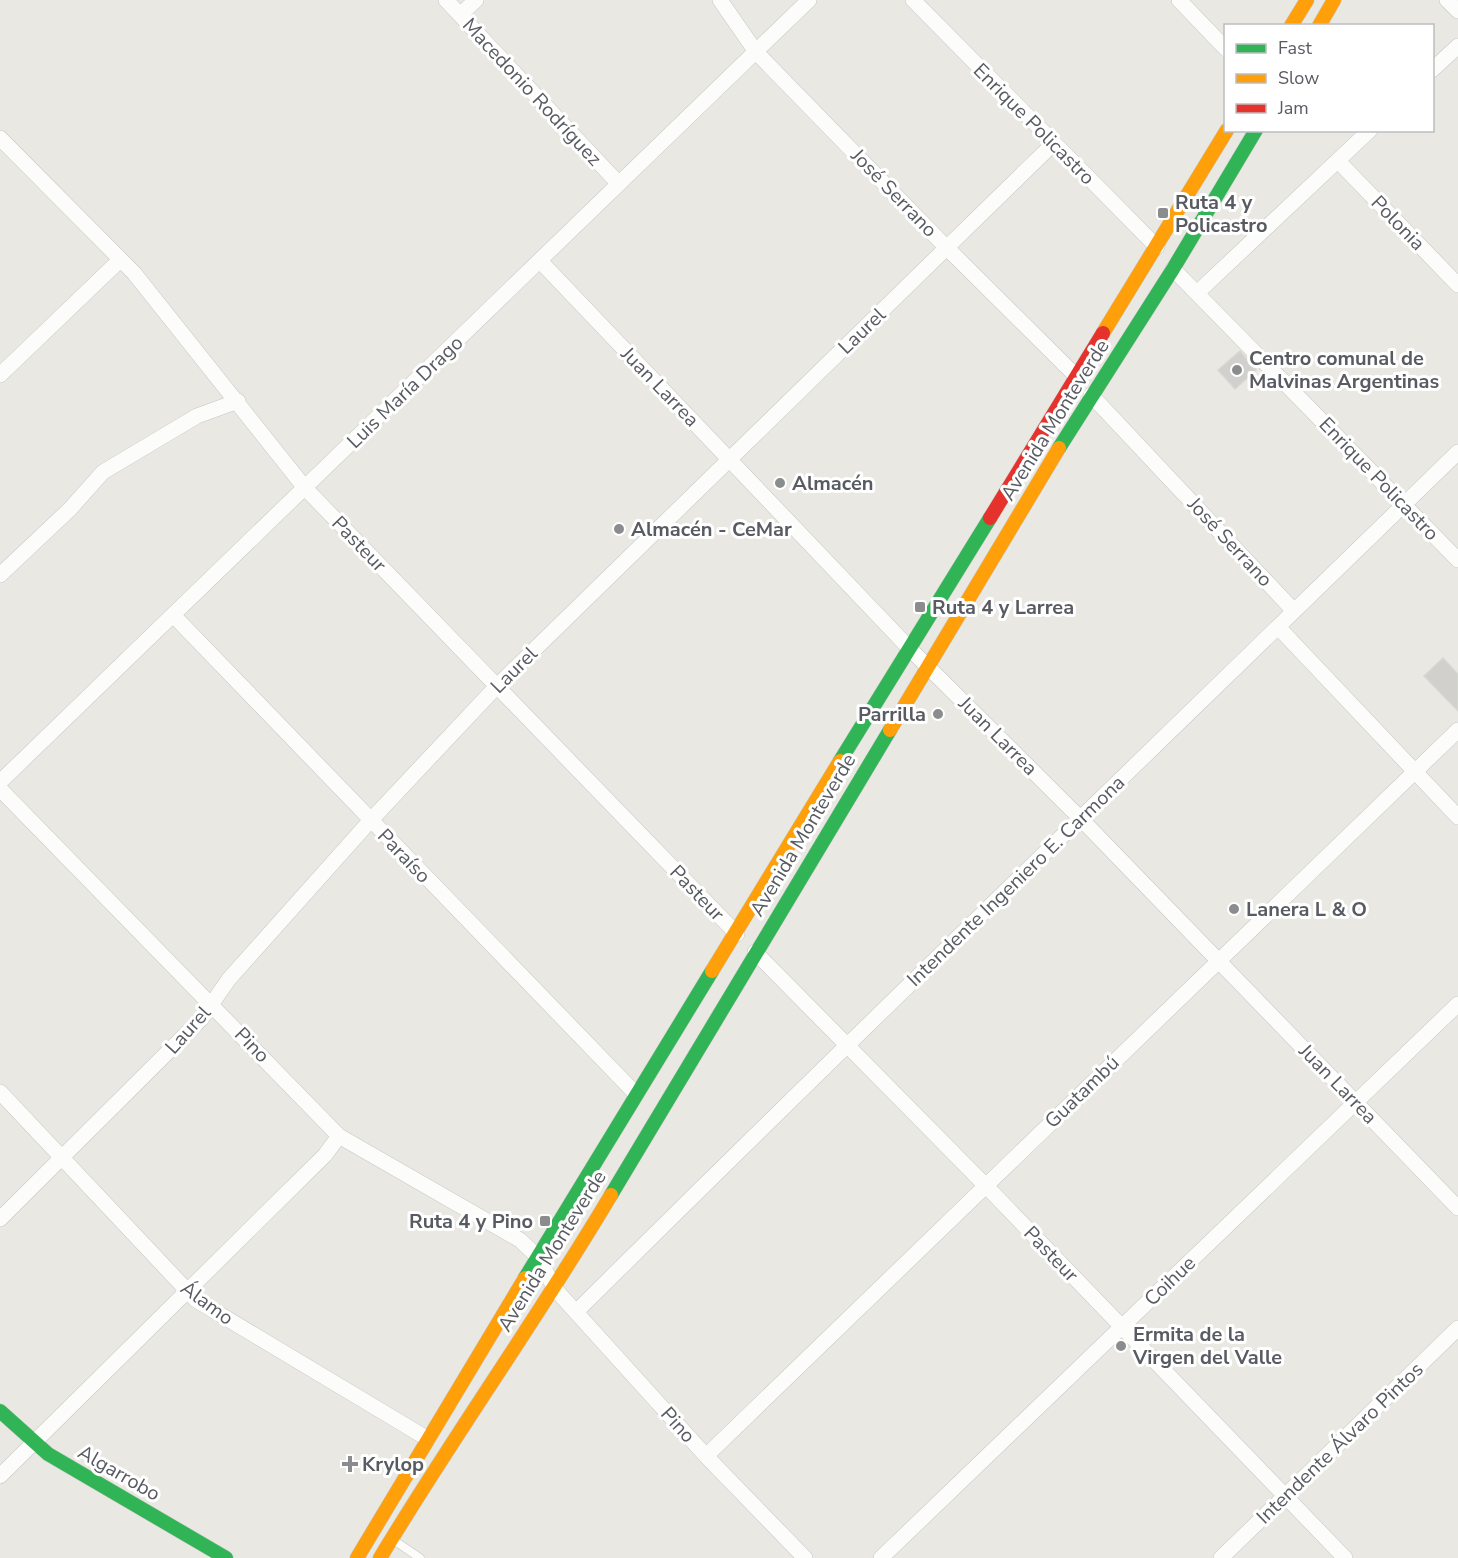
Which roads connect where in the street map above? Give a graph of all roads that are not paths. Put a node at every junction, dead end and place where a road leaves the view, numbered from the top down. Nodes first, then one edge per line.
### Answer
1 (446, 0) edge
2 (476, 0) edge
3 (720, 0) edge
4 (809, 0) edge
5 (913, 0) edge
6 (1179, 0) edge
7 (1307, 0) edge
8 (1334, 0) edge
9 (1447, 0) edge
10 (1458, 11) edge
11 (460, 15) junction
12 (1292, 24) edge
13 (1320, 24) edge
14 (1458, 46) edge
15 (1224, 47) edge
16 (756, 52) junction
17 (1434, 68) edge
18 (1226, 132) edge
19 (1255, 132) edge
20 (1368, 132) edge
21 (0, 138) edge
22 (1053, 144) junction
23 (1338, 161) junction
24 (619, 184) junction
25 (1156, 247) junction
26 (947, 248) junction
27 (120, 260) junction
28 (541, 262) junction
29 (1173, 269) junction
30 (1458, 285) edge
31 (1198, 292) junction
32 (0, 375) edge
33 (1078, 378) junction
34 (1091, 395) junction
35 (238, 401) junction
36 (1458, 452) edge
37 (729, 459) junction
38 (305, 488) junction
39 (1404, 505) junction
40 (1458, 561) edge
41 (0, 575) edge
42 (1294, 611) junction
43 (173, 615) junction
44 (1279, 628) junction
45 (911, 650) junction
46 (928, 666) junction
47 (497, 686) junction
48 (1458, 730) edge
49 (1414, 770) junction
50 (0, 782) edge
51 (0, 789) edge
52 (1458, 817) edge
53 (1081, 819) junction
54 (370, 821) junction
55 (736, 934) junction
56 (755, 952) junction
57 (1218, 960) junction
58 (212, 1004) junction
59 (1458, 1004) edge
60 (845, 1045) junction
61 (0, 1092) edge
62 (636, 1094) junction
63 (1356, 1103) junction
64 (339, 1136) junction
65 (64, 1157) junction
66 (986, 1186) junction
67 (1458, 1209) edge
68 (0, 1219) edge
69 (538, 1257) junction
70 (555, 1289) junction
71 (185, 1291) junction
72 (576, 1312) junction
73 (1121, 1328) junction
74 (1458, 1328) edge
75 (0, 1411) edge
76 (428, 1439) junction
77 (33, 1443) junction
78 (706, 1456) junction
79 (0, 1476) edge
80 (1285, 1496) junction
81 (392, 1538) junction
82 (226, 1558) edge
83 (357, 1558) edge
84 (380, 1558) edge
85 (420, 1558) edge
86 (806, 1558) edge
87 (881, 1558) edge
88 (1221, 1558) edge
89 (1345, 1558) edge

1 - 11 street, Macedonio Rodríguez
2 - 11 street
3 - 16 street, José Serrano
4 - 16 street, Luis María Drago
5 - 22 street, Enrique Policastro
6 - 15 street
7 - 12 main road
8 - 13 main road
9 - 10 street
11 - 24 street, Macedonio Rodríguez
14 - 17 street
16 - 24 street, Luis María Drago
16 - 26 street, José Serrano
18 - 25 main road, Avenida Monteverde
19 - 29 main road, Avenida Monteverde
20 - 23 street
21 - 27 street, Pasteur
22 - 25 street, Enrique Policastro
22 - 26 street, Laurel
23 - 30 street, Polonia
23 - 31 street
24 - 28 street, Luis María Drago
25 - 33 main road, Avenida Monteverde
26 - 33 street, José Serrano
26 - 37 street, Laurel
27 - 32 street
27 - 35 street, Pasteur
28 - 37 street, Juan Larrea
28 - 38 street, Luis María Drago
29 - 31 street, Enrique Policastro
29 - 34 main road, Avenida Monteverde
31 - 39 street, Enrique Policastro
33 - 45 main road, Avenida Monteverde
34 - 42 street, José Serrano
34 - 46 main road, Avenida Monteverde
35 - 38 street, Pasteur
35 - 41 street
36 - 39 street, Intendente Ingeniero E. Carmona
37 - 45 street, Juan Larrea
37 - 47 street, Laurel
38 - 43 street, Luis María Drago
38 - 47 street, Pasteur
39 - 40 street, Enrique Policastro
39 - 42 street, Intendente Ingeniero E. Carmona
42 - 44 street, Intendente Ingeniero E. Carmona
43 - 50 street, Luis María Drago
43 - 54 street, Paraíso
44 - 49 street
44 - 53 street, Intendente Ingeniero E. Carmona
45 - 46 street, Juan Larrea
45 - 55 main road, Avenida Monteverde
46 - 53 street, Juan Larrea
46 - 56 main road, Avenida Monteverde
47 - 54 street, Laurel
47 - 55 street, Pasteur
48 - 49 street, Guatambú
49 - 52 street
49 - 57 street, Guatambú
51 - 58 street, Pino
53 - 57 street, Juan Larrea
53 - 60 street, Intendente Ingeniero E. Carmona
54 - 58 street, Laurel
54 - 62 street, Paraíso
55 - 62 main road, Avenida Monteverde
56 - 60 street, Pasteur
56 - 70 main road, Avenida Monteverde
57 - 63 street, Juan Larrea
57 - 66 street, Guatambú
58 - 64 street, Pino
58 - 65 street, Laurel
59 - 63 street, Coihue
60 - 66 street, Pasteur
60 - 72 street, Intendente Ingeniero E. Carmona
61 - 65 street, Álamo
62 - 69 main road, Avenida Monteverde
63 - 67 street, Juan Larrea
63 - 73 street, Coihue
64 - 69 street, Pino
64 - 71 street
65 - 68 street, Laurel
65 - 71 street, Álamo
66 - 73 street, Pasteur
66 - 78 street, Guatambú
69 - 70 street, Pino
69 - 76 main road, Avenida Monteverde
70 - 72 street, Pino
70 - 81 main road, Avenida Monteverde
71 - 76 street, Álamo
71 - 77 street
72 - 78 street, Pino
73 - 80 street, Pasteur
73 - 87 street, Coihue
74 - 80 street, Intendente Álvaro Pintos
75 - 77 main road, Algarrobo
76 - 83 main road, Avenida Monteverde
77 - 79 street
77 - 82 main road, Algarrobo
78 - 86 street, Pino
80 - 88 street, Intendente Álvaro Pintos
80 - 89 street, Pasteur
81 - 84 main road, Avenida Monteverde
81 - 85 lane

